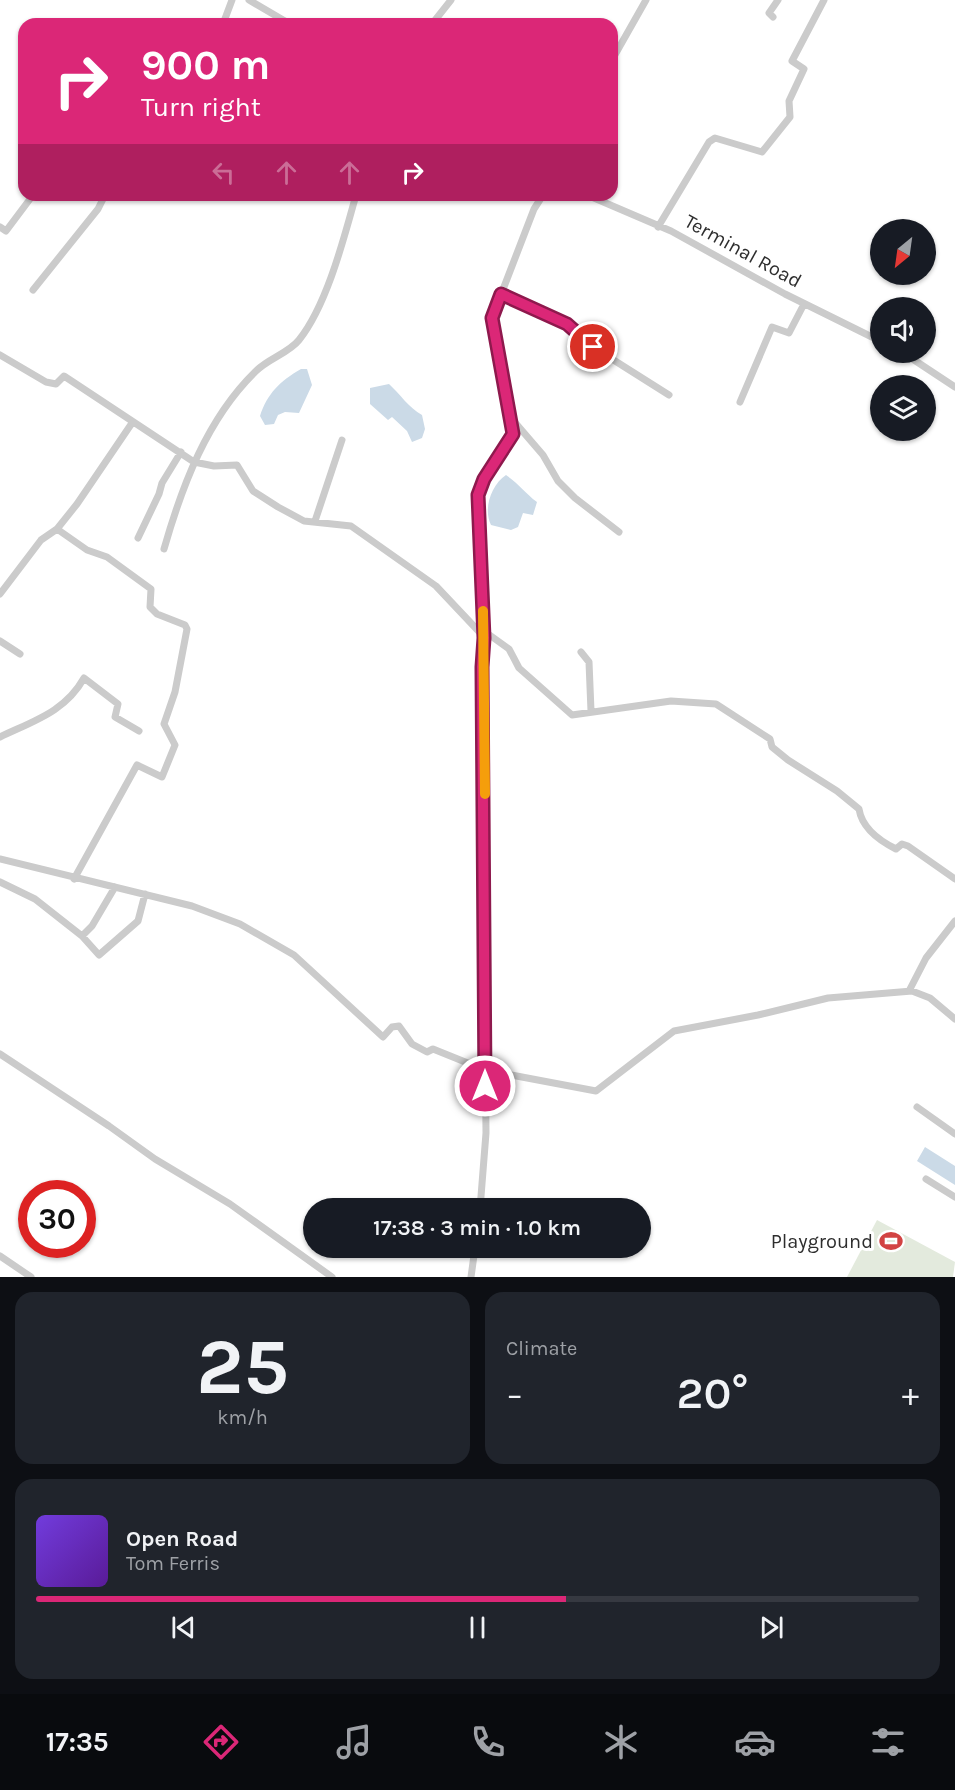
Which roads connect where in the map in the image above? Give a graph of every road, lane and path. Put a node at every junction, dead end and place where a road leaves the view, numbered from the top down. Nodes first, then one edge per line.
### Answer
1 (232, 0) edge
2 (249, 0) edge
3 (450, 0) edge
4 (646, 0) edge
5 (778, 0) edge
6 (824, 0) edge
7 (773, 17) dead end
8 (225, 18) edge
9 (280, 18) edge
10 (436, 18) edge
11 (618, 49) edge
12 (28, 201) edge
13 (102, 201) edge
14 (354, 201) edge
15 (539, 201) edge
16 (601, 201) edge
17 (658, 227) junction
18 (0, 228) edge
19 (33, 290) dead end
20 (501, 294) junction
21 (804, 303) junction
22 (870, 336) edge
23 (0, 355) edge
24 (919, 363) edge
25 (955, 387) edge
26 (669, 395) dead end
27 (740, 402) dead end
28 (512, 418) junction
29 (132, 423) junction
30 (342, 440) dead end
31 (182, 452) junction
32 (194, 462) junction
33 (315, 521) junction
34 (57, 529) junction
35 (619, 532) dead end
36 (138, 538) dead end
37 (164, 549) dead end
38 (0, 594) edge
39 (484, 634) junction
40 (0, 641) edge
41 (580, 652) dead end
42 (20, 654) dead end
43 (591, 711) junction
44 (139, 731) dead end
45 (0, 737) edge
46 (0, 859) edge
47 (74, 879) junction
48 (955, 879) edge
49 (0, 882) edge
50 (115, 887) junction
51 (145, 894) junction
52 (955, 921) edge
53 (82, 936) junction
54 (909, 991) junction
55 (955, 1019) edge
56 (0, 1054) edge
57 (485, 1070) junction
58 (917, 1107) dead end
59 (955, 1134) edge
60 (926, 1179) dead end
61 (955, 1197) edge
62 (481, 1198) edge
63 (0, 1256) edge
64 (474, 1258) edge
65 (31, 1277) edge
66 (332, 1277) edge
67 (471, 1277) edge

1 - 8 street
2 - 9 street
3 - 10 street
4 - 11 street
5 - 7 street
6 - 17 street
12 - 18 street
13 - 19 street
14 - 32 street
15 - 20 street
16 - 17 street, Terminal Road
17 - 21 street, Terminal Road
20 - 26 street
20 - 28 street
21 - 22 street, Terminal Road
21 - 27 street
23 - 29 street
24 - 25 street
28 - 35 street
28 - 39 street
29 - 31 street
29 - 34 street
30 - 33 street
31 - 32 street
31 - 36 street
32 - 33 street
32 - 37 street
33 - 39 street
34 - 38 street
34 - 47 street
39 - 43 street
39 - 57 street
40 - 42 street
41 - 43 street
43 - 48 street
44 - 45 street
46 - 47 street
47 - 50 street
49 - 53 street
50 - 51 street
50 - 53 street
51 - 53 street
51 - 57 street
52 - 54 street
54 - 55 street
54 - 57 street
56 - 66 street
57 - 62 street
58 - 59 street
60 - 61 street
63 - 65 street
64 - 67 street

